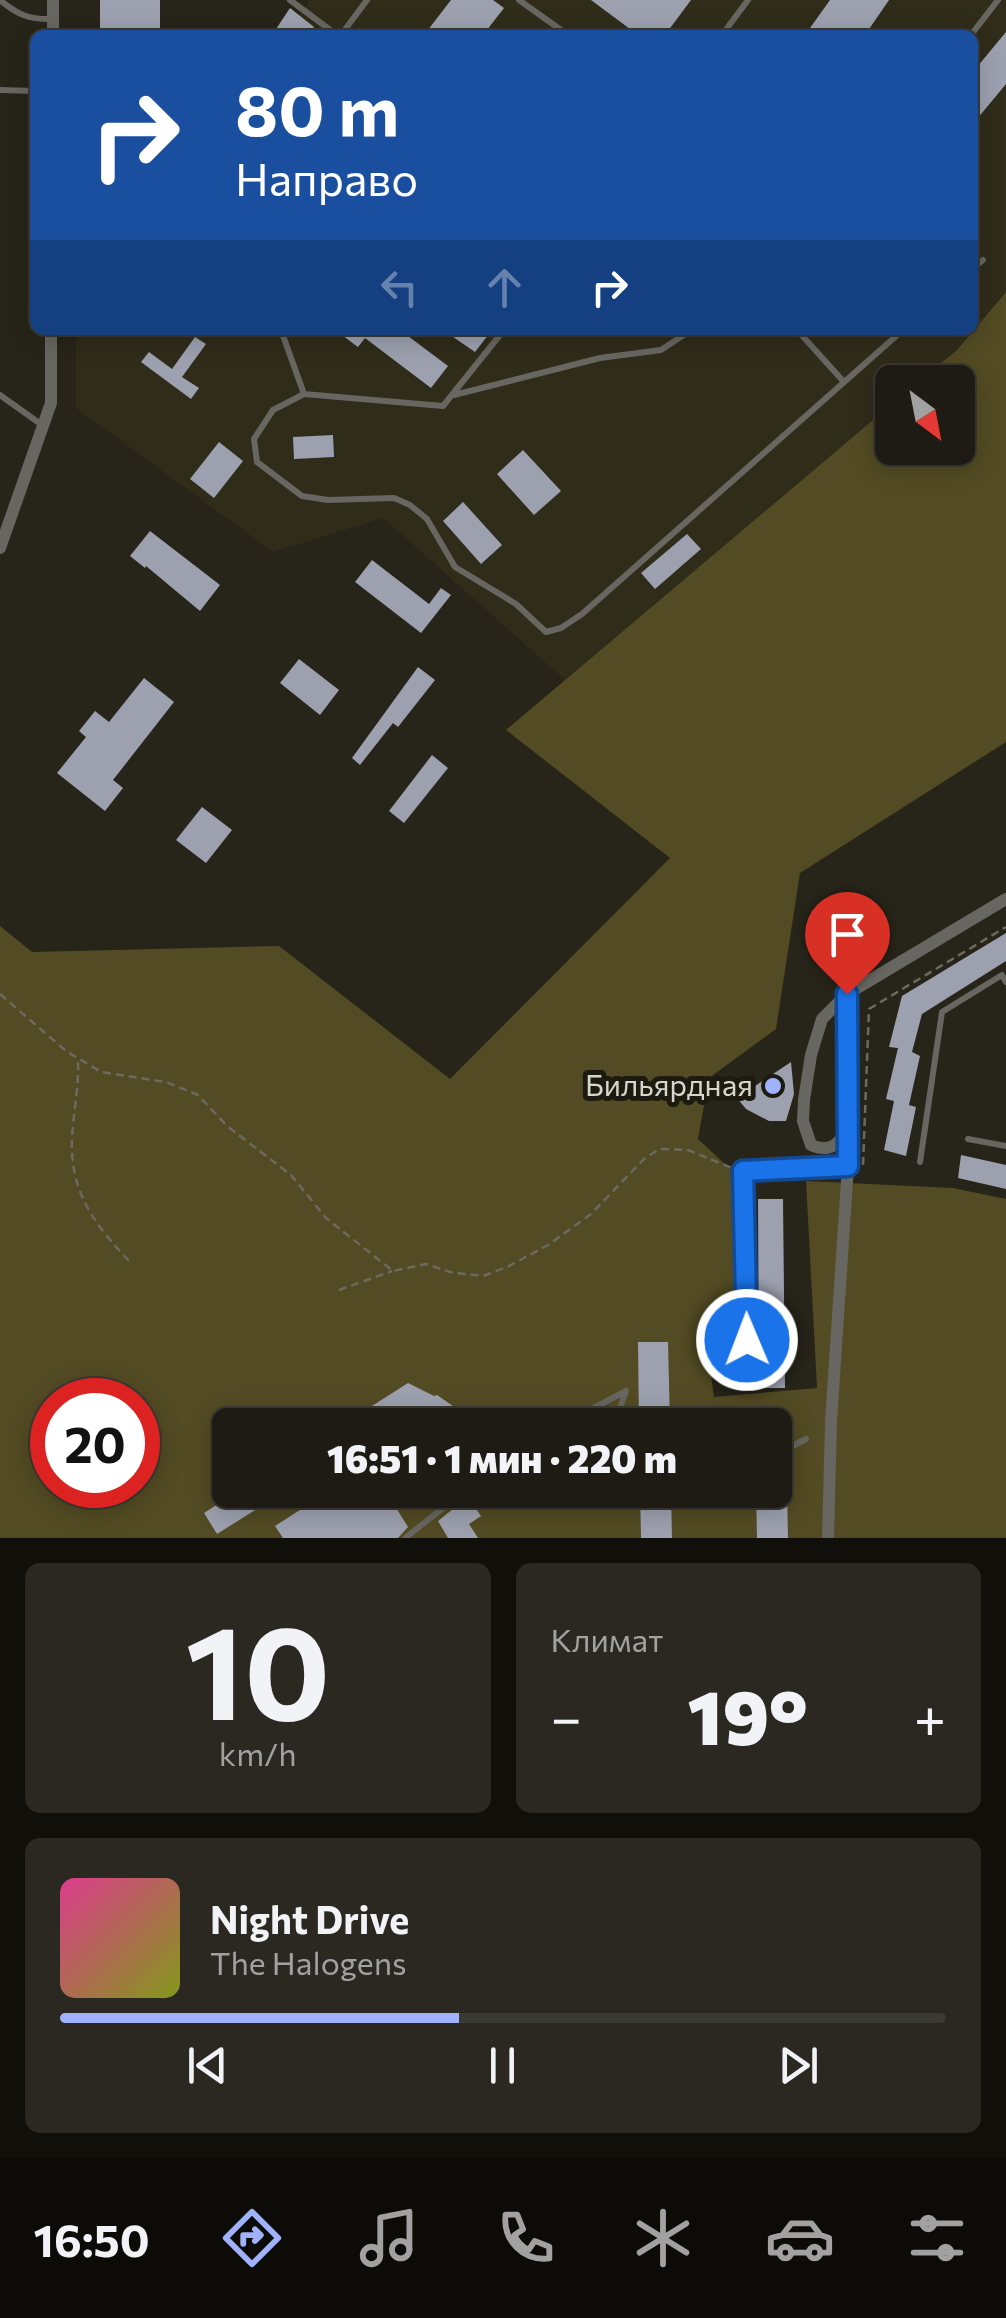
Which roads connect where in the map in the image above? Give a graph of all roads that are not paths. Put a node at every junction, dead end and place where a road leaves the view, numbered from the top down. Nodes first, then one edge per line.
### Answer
1 (0, 0) edge
2 (53, 0) edge
3 (290, 0) edge
4 (367, 0) edge
5 (519, 0) edge
6 (748, 0) edge
7 (998, 0) edge
8 (53, 19) junction
9 (53, 30) edge
10 (332, 30) edge
11 (343, 30) edge
12 (561, 30) edge
13 (726, 30) edge
14 (976, 30) edge
15 (0, 90) edge
16 (30, 91) edge
17 (983, 260) dead end
18 (978, 264) edge
19 (51, 335) edge
20 (283, 335) edge
21 (500, 335) edge
22 (684, 335) edge
23 (802, 335) edge
24 (897, 335) edge
25 (844, 382) junction
26 (304, 394) junction
27 (0, 395) edge
28 (451, 396) junction
29 (43, 426) junction
30 (0, 547) edge
31 (1006, 899) edge
32 (1006, 982) edge
33 (847, 994) junction
34 (847, 1129) junction
35 (968, 1139) dead end
36 (1006, 1146) edge
37 (920, 1162) dead end
38 (848, 1166) junction
39 (747, 1369) dead end
40 (594, 1408) edge
41 (620, 1408) edge
42 (806, 1439) dead end
43 (792, 1446) edge
44 (443, 1508) edge
45 (405, 1538) edge
46 (828, 1538) edge

1 - 8 lane
2 - 8 street
3 - 10 lane
4 - 11 lane
5 - 12 lane
6 - 13 lane
7 - 14 lane
8 - 9 street
15 - 16 lane
17 - 18 lane
19 - 29 street
20 - 26 lane
21 - 28 lane
22 - 28 lane
23 - 25 lane
24 - 25 lane
25 - 26 lane
26 - 28 lane
27 - 29 lane
29 - 30 street
31 - 33 street
32 - 37 lane
33 - 34 street
33 - 34 street
34 - 38 street
35 - 36 lane
38 - 39 lane
38 - 46 street
40 - 41 lane
42 - 43 lane
44 - 45 lane

